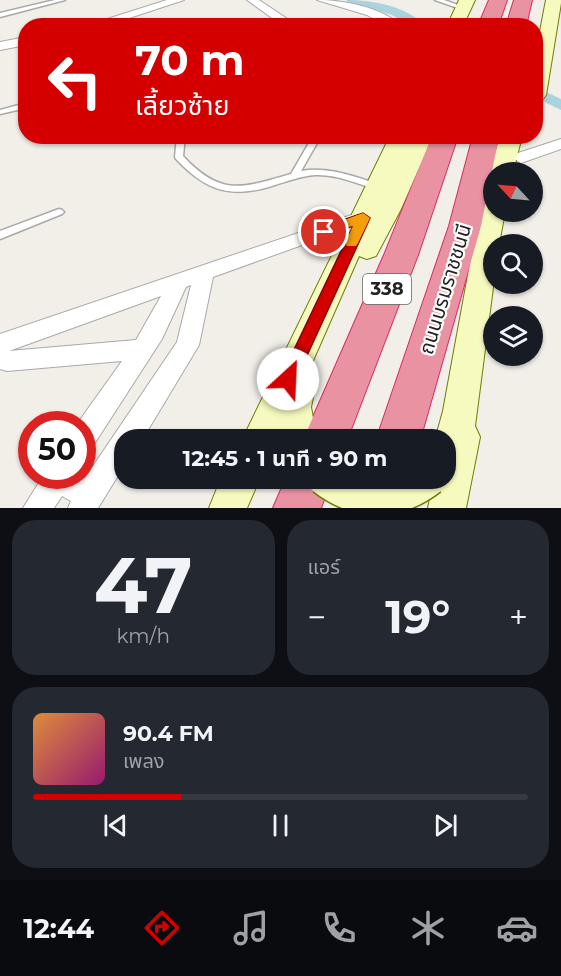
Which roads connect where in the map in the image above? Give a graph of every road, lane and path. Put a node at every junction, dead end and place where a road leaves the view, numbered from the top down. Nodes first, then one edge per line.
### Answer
1 (62, 0) edge
2 (179, 0) edge
3 (252, 0) edge
4 (322, 0) edge
5 (438, 0) edge
6 (483, 0) edge
7 (498, 0) edge
8 (523, 0) edge
9 (544, 0) edge
10 (554, 0) edge
11 (465, 4) edge
12 (140, 11) junction
13 (0, 15) edge
14 (117, 18) edge
15 (143, 18) edge
16 (280, 18) edge
17 (381, 18) edge
18 (458, 18) edge
19 (475, 18) edge
20 (491, 18) edge
21 (518, 18) edge
22 (548, 37) edge
23 (18, 43) edge
24 (0, 46) edge
25 (543, 60) edge
26 (18, 107) edge
27 (0, 112) edge
28 (180, 144) edge
29 (312, 144) edge
30 (397, 144) edge
31 (418, 144) edge
32 (442, 144) edge
33 (484, 144) edge
34 (509, 144) edge
35 (561, 144) edge
36 (522, 156) edge
37 (504, 162) edge
38 (294, 176) junction
39 (378, 187) junction
40 (59, 212) dead end
41 (363, 218) junction
42 (491, 222) edge
43 (0, 235) edge
44 (204, 274) junction
45 (178, 283) junction
46 (493, 294) edge
47 (142, 349) junction
48 (2, 359) edge
49 (96, 419) edge
50 (134, 429) edge
51 (265, 429) edge
52 (295, 429) edge
53 (330, 429) edge
54 (401, 429) edge
55 (455, 429) edge
56 (114, 459) edge
57 (50, 489) edge
58 (71, 489) edge
59 (236, 489) edge
60 (305, 489) edge
61 (341, 489) edge
62 (383, 489) edge
63 (415, 489) edge
64 (86, 502) edge
65 (37, 508) edge
66 (228, 508) edge
67 (297, 508) edge
68 (377, 508) edge
69 (447, 508) edge

1 - 13 lane
2 - 12 street
3 - 16 street
4 - 17 street
5 - 11 lane
6 - 19 main road
7 - 20 highway
8 - 21 highway
9 - 22 main road
10 - 22 main road
11 - 18 main road
12 - 14 street
12 - 15 street
22 - 25 main road
23 - 24 street
26 - 27 lane
28 - 38 lane
29 - 38 lane
30 - 39 main road, 338
31 - 52 main road
32 - 53 highway, 338
33 - 54 highway, ถนนบรมราชชนนี / 338
34 - 37 main road
35 - 36 street
38 - 39 lane
39 - 41 main road, 338
40 - 43 lane
41 - 44 street
41 - 51 main road, 338
42 - 55 main road
44 - 45 street
44 - 50 street
45 - 47 street
45 - 48 street
46 - 69 main road
47 - 48 street
47 - 49 street
56 - 64 street
57 - 65 street
58 - 64 street
59 - 66 main road
60 - 67 highway
61 - 63 main road, bridge
62 - 68 highway

